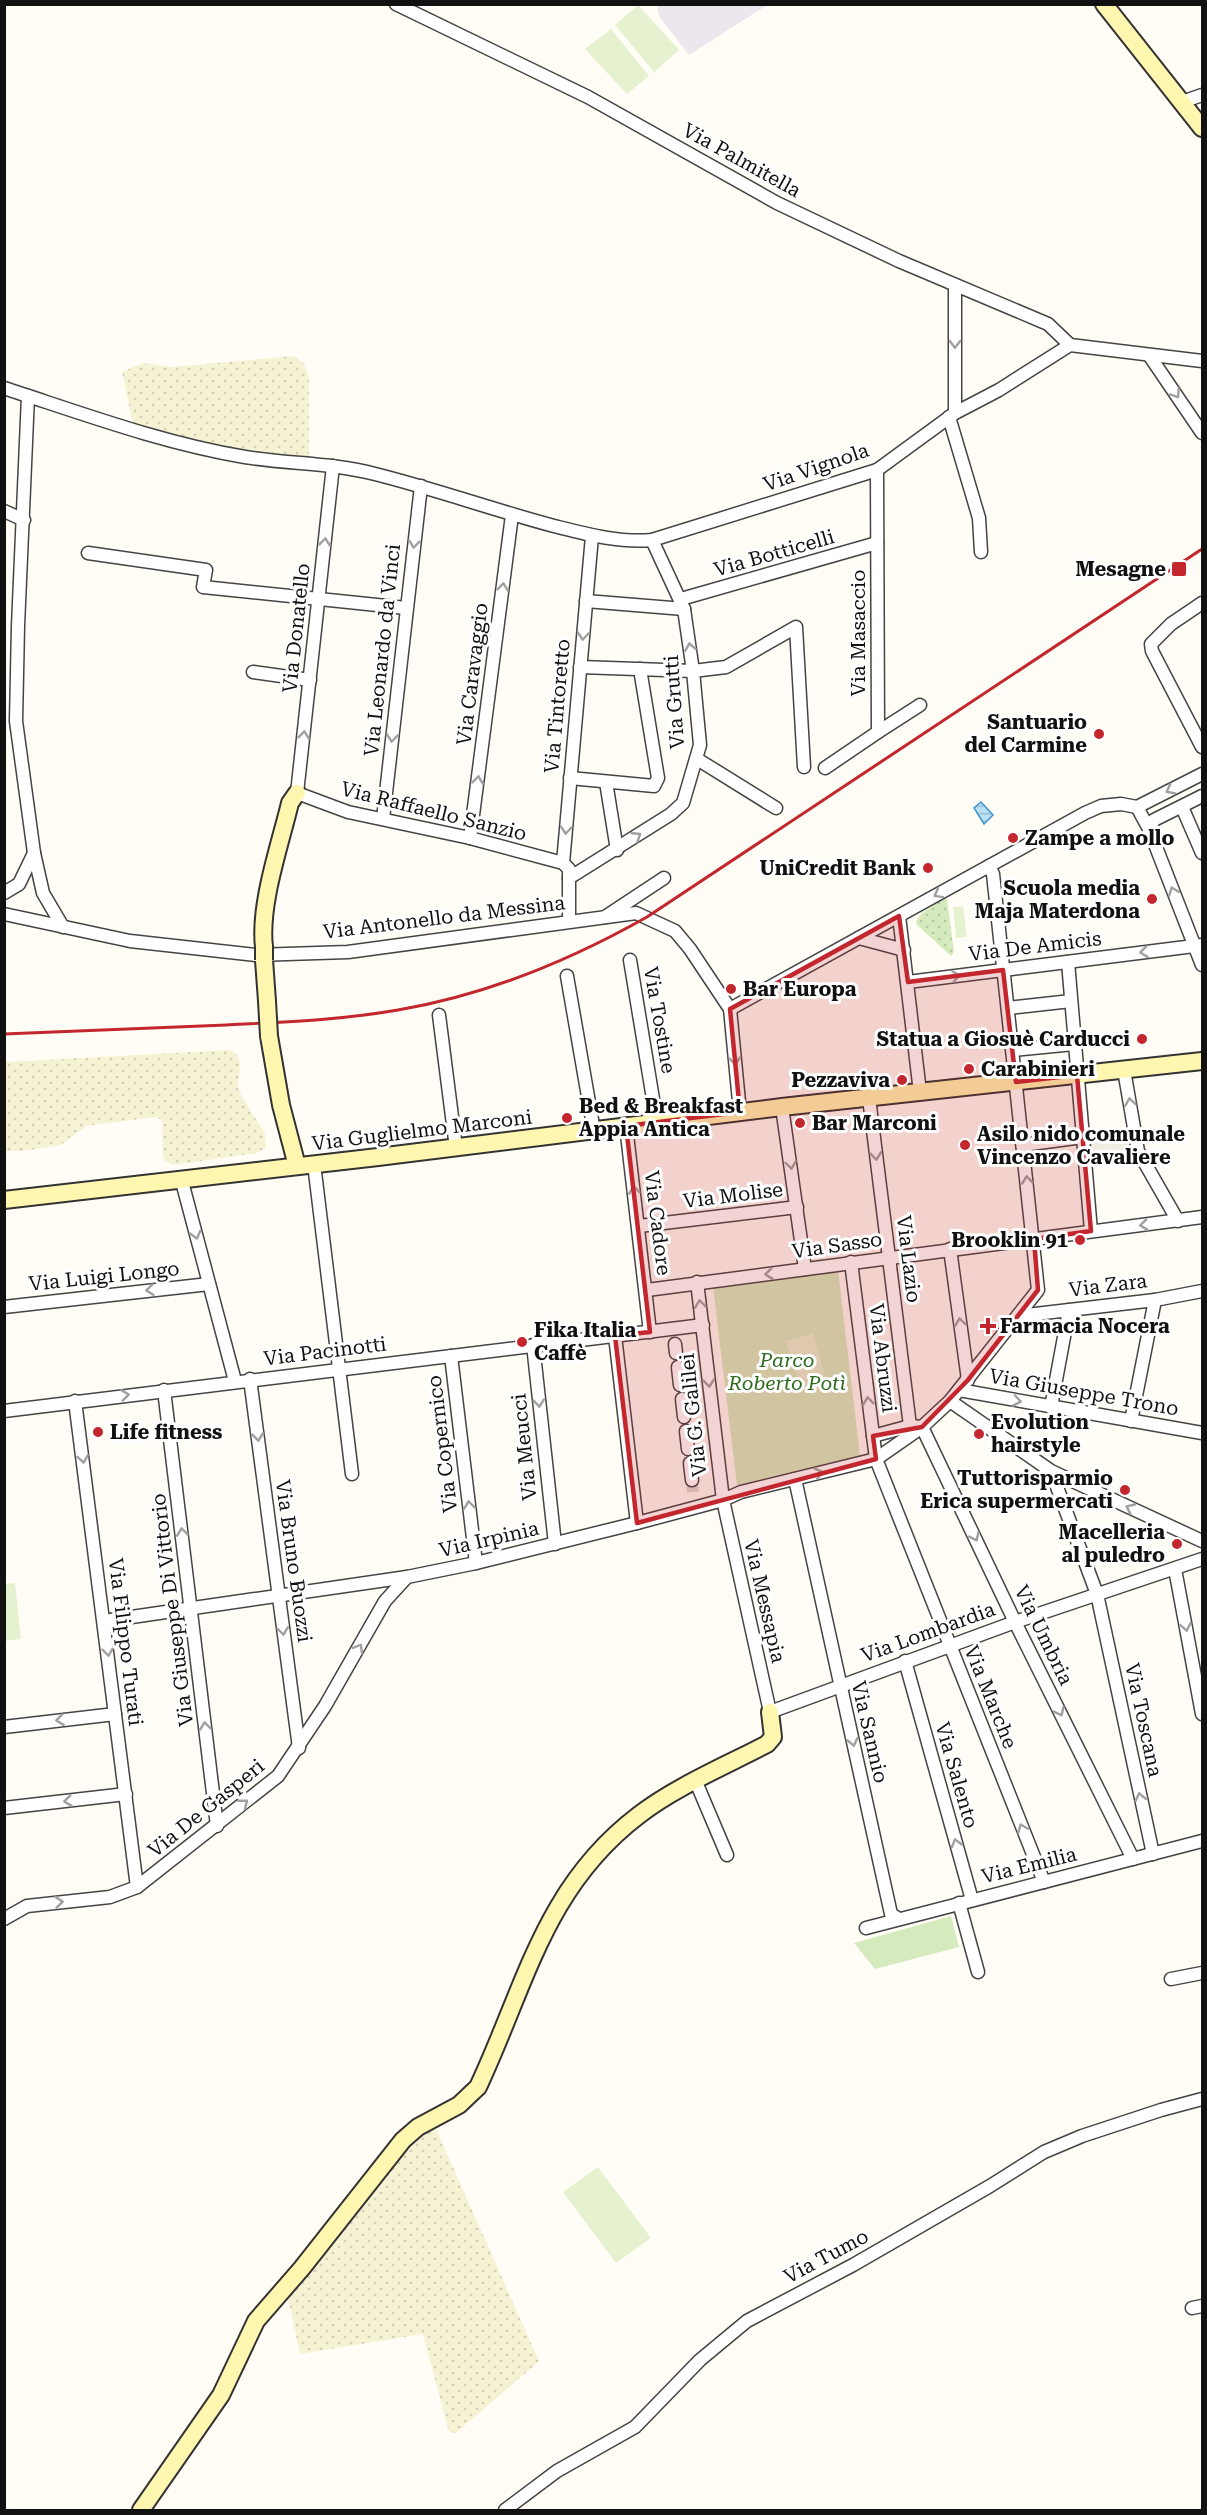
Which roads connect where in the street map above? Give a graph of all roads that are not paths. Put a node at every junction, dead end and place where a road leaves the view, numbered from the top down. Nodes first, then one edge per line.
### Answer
1 (396, 4) edge
2 (1104, 4) edge
3 (1203, 94) edge
4 (1182, 102) junction
5 (1203, 128) edge
6 (955, 285) junction
7 (1070, 345) junction
8 (1149, 355) junction
9 (1203, 361) edge
10 (4, 388) edge
11 (28, 396) junction
12 (952, 415) junction
13 (1203, 433) edge
14 (333, 466) junction
15 (877, 470) junction
16 (421, 486) junction
17 (4, 511) edge
18 (512, 515) junction
19 (24, 520) junction
20 (592, 536) junction
21 (652, 540) junction
22 (877, 543) junction
23 (981, 552) dead end
24 (88, 553) dead end
25 (320, 598) junction
26 (586, 601) junction
27 (1203, 603) edge
28 (682, 604) junction
29 (406, 608) junction
30 (580, 667) junction
31 (640, 669) junction
32 (693, 671) junction
33 (253, 672) dead end
34 (310, 680) junction
35 (920, 705) dead end
36 (878, 732) junction
37 (1203, 747) edge
38 (697, 759) junction
39 (804, 767) dead end
40 (825, 768) dead end
41 (1203, 774) edge
42 (570, 778) junction
43 (606, 782) junction
44 (297, 794) junction
45 (1203, 796) edge
46 (1137, 807) junction
47 (1182, 807) junction
48 (776, 808) dead end
49 (383, 819) junction
50 (1149, 830) junction
51 (470, 838) junction
52 (617, 850) junction
53 (33, 853) junction
54 (1203, 853) edge
55 (563, 863) junction
56 (989, 866) junction
57 (569, 878) junction
58 (664, 878) dead end
59 (4, 893) edge
60 (4, 914) edge
61 (899, 916) junction
62 (604, 918) junction
63 (568, 921) junction
64 (63, 927) junction
65 (859, 938) junction
66 (1198, 945) edge
67 (904, 950) junction
68 (630, 960) dead end
69 (1068, 962) junction
70 (1203, 964) edge
71 (1003, 970) junction
72 (567, 976) dead end
73 (908, 982) junction
74 (1071, 1002) junction
75 (1008, 1008) junction
76 (730, 1009) junction
77 (439, 1015) dead end
78 (1074, 1044) junction
79 (1013, 1050) junction
80 (1203, 1060) edge
81 (1124, 1070) junction
82 (1077, 1075) junction
83 (1016, 1082) junction
84 (920, 1092) junction
85 (869, 1098) junction
86 (782, 1107) junction
87 (740, 1112) junction
88 (657, 1123) junction
89 (626, 1126) junction
90 (594, 1131) junction
91 (1083, 1137) junction
92 (1023, 1144) junction
93 (456, 1148) junction
94 (306, 1165) junction
95 (181, 1178) junction
96 (4, 1200) edge
97 (797, 1207) junction
98 (1203, 1217) edge
99 (1178, 1221) junction
100 (639, 1226) junction
101 (1091, 1231) junction
102 (1034, 1238) junction
103 (950, 1249) junction
104 (889, 1257) junction
105 (851, 1262) junction
106 (805, 1269) junction
107 (697, 1282) junction
108 (208, 1284) junction
109 (646, 1290) junction
110 (1203, 1291) edge
111 (1155, 1300) junction
112 (4, 1306) edge
113 (1069, 1310) junction
114 (1018, 1316) junction
115 (703, 1325) junction
116 (650, 1332) junction
117 (615, 1336) junction
118 (533, 1345) junction
119 (451, 1356) junction
120 (678, 1367) dead end
121 (339, 1368) junction
122 (250, 1380) junction
123 (968, 1380) junction
124 (235, 1381) junction
125 (680, 1385) dead end
126 (164, 1390) junction
127 (959, 1390) junction
128 (682, 1399) dead end
129 (75, 1401) junction
130 (950, 1401) junction
131 (1051, 1407) junction
132 (4, 1411) edge
133 (684, 1417) dead end
134 (1131, 1421) junction
135 (916, 1426) junction
136 (686, 1431) dead end
137 (1203, 1433) edge
138 (873, 1436) junction
139 (688, 1449) dead end
140 (876, 1460) junction
141 (690, 1462) dead end
142 (1051, 1471) junction
143 (352, 1474) dead end
144 (795, 1479) junction
145 (723, 1500) junction
146 (695, 1508) junction
147 (637, 1523) junction
148 (1203, 1541) edge
149 (555, 1544) junction
150 (1203, 1559) edge
151 (476, 1563) junction
152 (1175, 1569) junction
153 (407, 1576) junction
154 (1097, 1594) junction
155 (278, 1595) junction
156 (192, 1608) junction
157 (104, 1621) junction
158 (1015, 1622) junction
159 (949, 1646) junction
160 (905, 1661) junction
161 (840, 1685) junction
162 (770, 1712) junction
163 (115, 1714) junction
164 (1203, 1714) edge
165 (4, 1726) edge
166 (299, 1748) junction
167 (696, 1782) junction
168 (126, 1794) junction
169 (4, 1808) edge
170 (217, 1826) junction
171 (1203, 1841) edge
172 (1153, 1854) junction
173 (727, 1855) dead end
174 (1133, 1859) junction
175 (1044, 1882) junction
176 (137, 1887) junction
177 (972, 1900) junction
178 (959, 1903) junction
179 (4, 1919) edge
180 (899, 1919) junction
181 (866, 1928) dead end
182 (978, 1972) dead end
183 (1203, 1973) edge
184 (1171, 1979) dead end
185 (1198, 2101) edge
186 (141, 2511) edge
187 (505, 2511) edge

1 - 6 street, Via Palmitella
2 - 4 street
3 - 4 street
4 - 5 street
6 - 7 street, Via Palmitella
6 -> 12 street
7 - 8 street
7 - 12 street, Via Vignola
8 - 9 street
8 -> 13 street
10 - 11 street, Via Vignola
11 - 14 street, Via Vignola
11 - 19 street
12 - 15 street, Via Vignola
12 - 23 street
14 - 16 street, Via Vignola
25 -> 14 street, Via Donatello
15 - 21 street, Via Vignola
15 - 22 street, Via Masaccio
16 - 18 street, Via Vignola
16 -> 29 street, Via Leonardo da Vinci
17 - 19 street
18 - 20 street, Via Vignola
51 -> 18 street, Via Caravaggio
19 - 53 street
20 - 21 street, Via Vignola
20 - 26 street, Via Tintoretto
21 - 28 street, Via Grutti
22 - 28 street, Via Botticelli
22 - 36 street, Via Masaccio
24 - 25 street
25 - 29 street
25 - 34 street, Via Donatello
26 - 28 street
26 -> 30 street, Via Tintoretto
27 - 37 street
32 -> 28 street, Via Grutti
29 -> 49 street, Via Leonardo da Vinci
30 - 31 street
30 - 42 street, Via Tintoretto
31 - 32 street
31 - 43 street
32 - 38 street, Via Grutti
32 - 39 street
33 - 34 street
44 -> 34 street, Via Donatello
35 - 36 street
36 - 40 street
38 - 48 street
52 -> 38 street, Via Grutti
41 -> 46 street
42 - 43 street
42 -> 55 street, Via Tintoretto
43 - 52 street
44 - 49 street, Via Raffaello Sanzio
44 - 94 street, bridge
45 - 47 street
46 - 50 street
46 - 56 street
47 - 50 street
47 - 54 street
49 - 51 street, Via Raffaello Sanzio
66 -> 50 street
51 - 55 street, Via Raffaello Sanzio
52 - 57 street, Via Grutti
53 - 59 street
53 - 64 street
55 - 57 street, Via Tintoretto
56 -> 61 street
56 - 71 street
57 - 63 street
58 - 62 street
60 - 64 street, Via Antonello da Messina
61 - 65 street
61 - 67 street
62 - 63 street, Via Antonello da Messina
62 - 76 street, Via Antonello da Messina
63 - 64 street, Via Antonello da Messina
65 - 67 street
65 - 76 street
66 -> 69 street, Via De Amicis
66 - 70 street
67 - 73 street
68 - 88 street, Via Tostine
69 - 71 street, Via De Amicis
69 - 74 street
73 -> 71 street, Via De Amicis
71 - 75 street
72 - 90 street
73 - 84 street
74 - 75 street
74 - 78 street
75 - 79 street
76 -> 87 street
77 - 93 street
78 - 79 street
78 - 82 street
79 - 83 street
80 - 81 street, Via Guglielmo Marconi
81 - 82 street, Via Guglielmo Marconi
99 -> 81 street
82 - 83 street, Via Guglielmo Marconi
82 - 91 street
83 - 84 street, Via Guglielmo Marconi
83 - 92 street
84 - 85 street, Via Guglielmo Marconi
85 - 86 street, Via Guglielmo Marconi
85 -> 104 street, Via Lazio
86 - 87 street, Via Guglielmo Marconi
86 -> 97 street
87 - 88 street, Via Guglielmo Marconi
88 - 89 street, Via Guglielmo Marconi
89 - 90 street, Via Guglielmo Marconi
100 -> 89 street, Via Cadore
90 - 93 street, Via Guglielmo Marconi
91 - 92 street
91 - 101 street
102 -> 92 street
93 - 94 street, Via Guglielmo Marconi
94 - 95 street, Via Guglielmo Marconi
94 - 121 street
95 - 96 street, Via Guglielmo Marconi
95 -> 108 street
97 - 100 street, Via Molise
97 - 106 street
98 - 99 street, Via Sasso
99 -> 101 street, Via Sasso
100 - 109 street, Via Cadore
101 - 102 street, Via Sasso
102 - 103 street, Via Sasso
102 - 114 street
103 - 104 street, Via Sasso
123 -> 103 street
104 - 105 street, Via Sasso
104 - 135 street, Via Lazio
105 - 106 street, Via Sasso
138 -> 105 street, Via Abruzzi
106 -> 107 street, Via Sasso
107 - 109 street, Via Sasso
115 -> 107 street, Via G. Galilei
108 -> 112 street, Via Luigi Longo
108 - 124 street
109 - 116 street, Via Cadore
110 - 111 street, Via Zara
111 - 113 street, Via Zara
111 - 134 street
113 - 114 street, Via Zara
113 - 131 street
114 - 123 street
115 - 116 street, Via Pacinotti
115 -> 145 street, Via G. Galilei
116 - 117 street, Via Pacinotti
117 - 118 street, Via Pacinotti
117 - 147 street
118 - 119 street, Via Pacinotti
118 -> 149 street, Via Meucci
119 - 121 street, Via Pacinotti
151 -> 119 street, Via Copernico
120 - 125 street
121 - 122 street, Via Pacinotti
121 - 143 street
122 - 124 street, Via Pacinotti
122 -> 155 street, Via Bruno Buozzi
123 - 127 street
124 - 126 street, Via Pacinotti
129 -> 126 street, Via Pacinotti
156 -> 126 street, Via Giuseppe Di Vittorio
127 - 130 street
127 -> 131 street, Via Giuseppe Trono
128 - 133 street
129 - 132 street, Via Pacinotti
129 -> 157 street, Via Filippo Turati
130 - 135 street
130 - 142 street
131 - 134 street, Via Giuseppe Trono
134 - 137 street, Via Giuseppe Trono
135 - 138 street
135 - 140 street
135 -> 158 street, Via Umbria
136 - 139 street
138 - 140 street, Via Abruzzi
144 -> 140 street, Via Irpinia
140 - 159 street, Via Marche
141 - 146 street
148 -> 142 street
142 - 154 street, Via Toscana
144 - 145 street, Via Irpinia
144 - 161 street, Via Sannio
145 - 146 street, Via Irpinia
145 - 162 street, Via Messapia
146 - 147 street, Via Irpinia
147 - 149 street, Via Irpinia
149 - 151 street, Via Irpinia
150 - 152 street, Via Lombardia
151 - 153 street, Via Irpinia
152 - 154 street, Via Lombardia
152 -> 164 street
153 - 155 street, Via Irpinia
166 -> 153 street, Via De Gasperi
154 - 158 street, Via Lombardia
172 -> 154 street, Via Toscana
155 - 156 street, Via Irpinia
155 -> 166 street, Via Bruno Buozzi
156 - 157 street, Via Irpinia
170 -> 156 street, Via Giuseppe Di Vittorio
157 -> 163 street, Via Filippo Turati
158 - 159 street, Via Lombardia
158 -> 174 street, Via Umbria
159 - 160 street, Via Lombardia
175 -> 159 street, Via Marche
160 - 161 street, Via Lombardia
177 -> 160 street, Via Salento
161 - 162 street, Via Lombardia
161 -> 180 street, Via Sannio
162 - 167 street
163 -> 165 street
163 - 168 street, Via Filippo Turati
170 -> 166 street, Via De Gasperi
167 - 173 street
167 - 186 street
168 -> 169 street
168 - 176 street, Via Filippo Turati
170 - 176 street, Via De Gasperi
171 - 172 street, Via Emilia
172 - 174 street, Via Emilia
174 - 175 street, Via Emilia
175 - 177 street, Via Emilia
179 -> 176 street, Via De Gasperi
177 - 178 street, Via Emilia
178 - 180 street, Via Emilia
178 - 182 street
180 - 181 street, Via Emilia
183 - 184 street
185 - 187 street, Via Tumo

